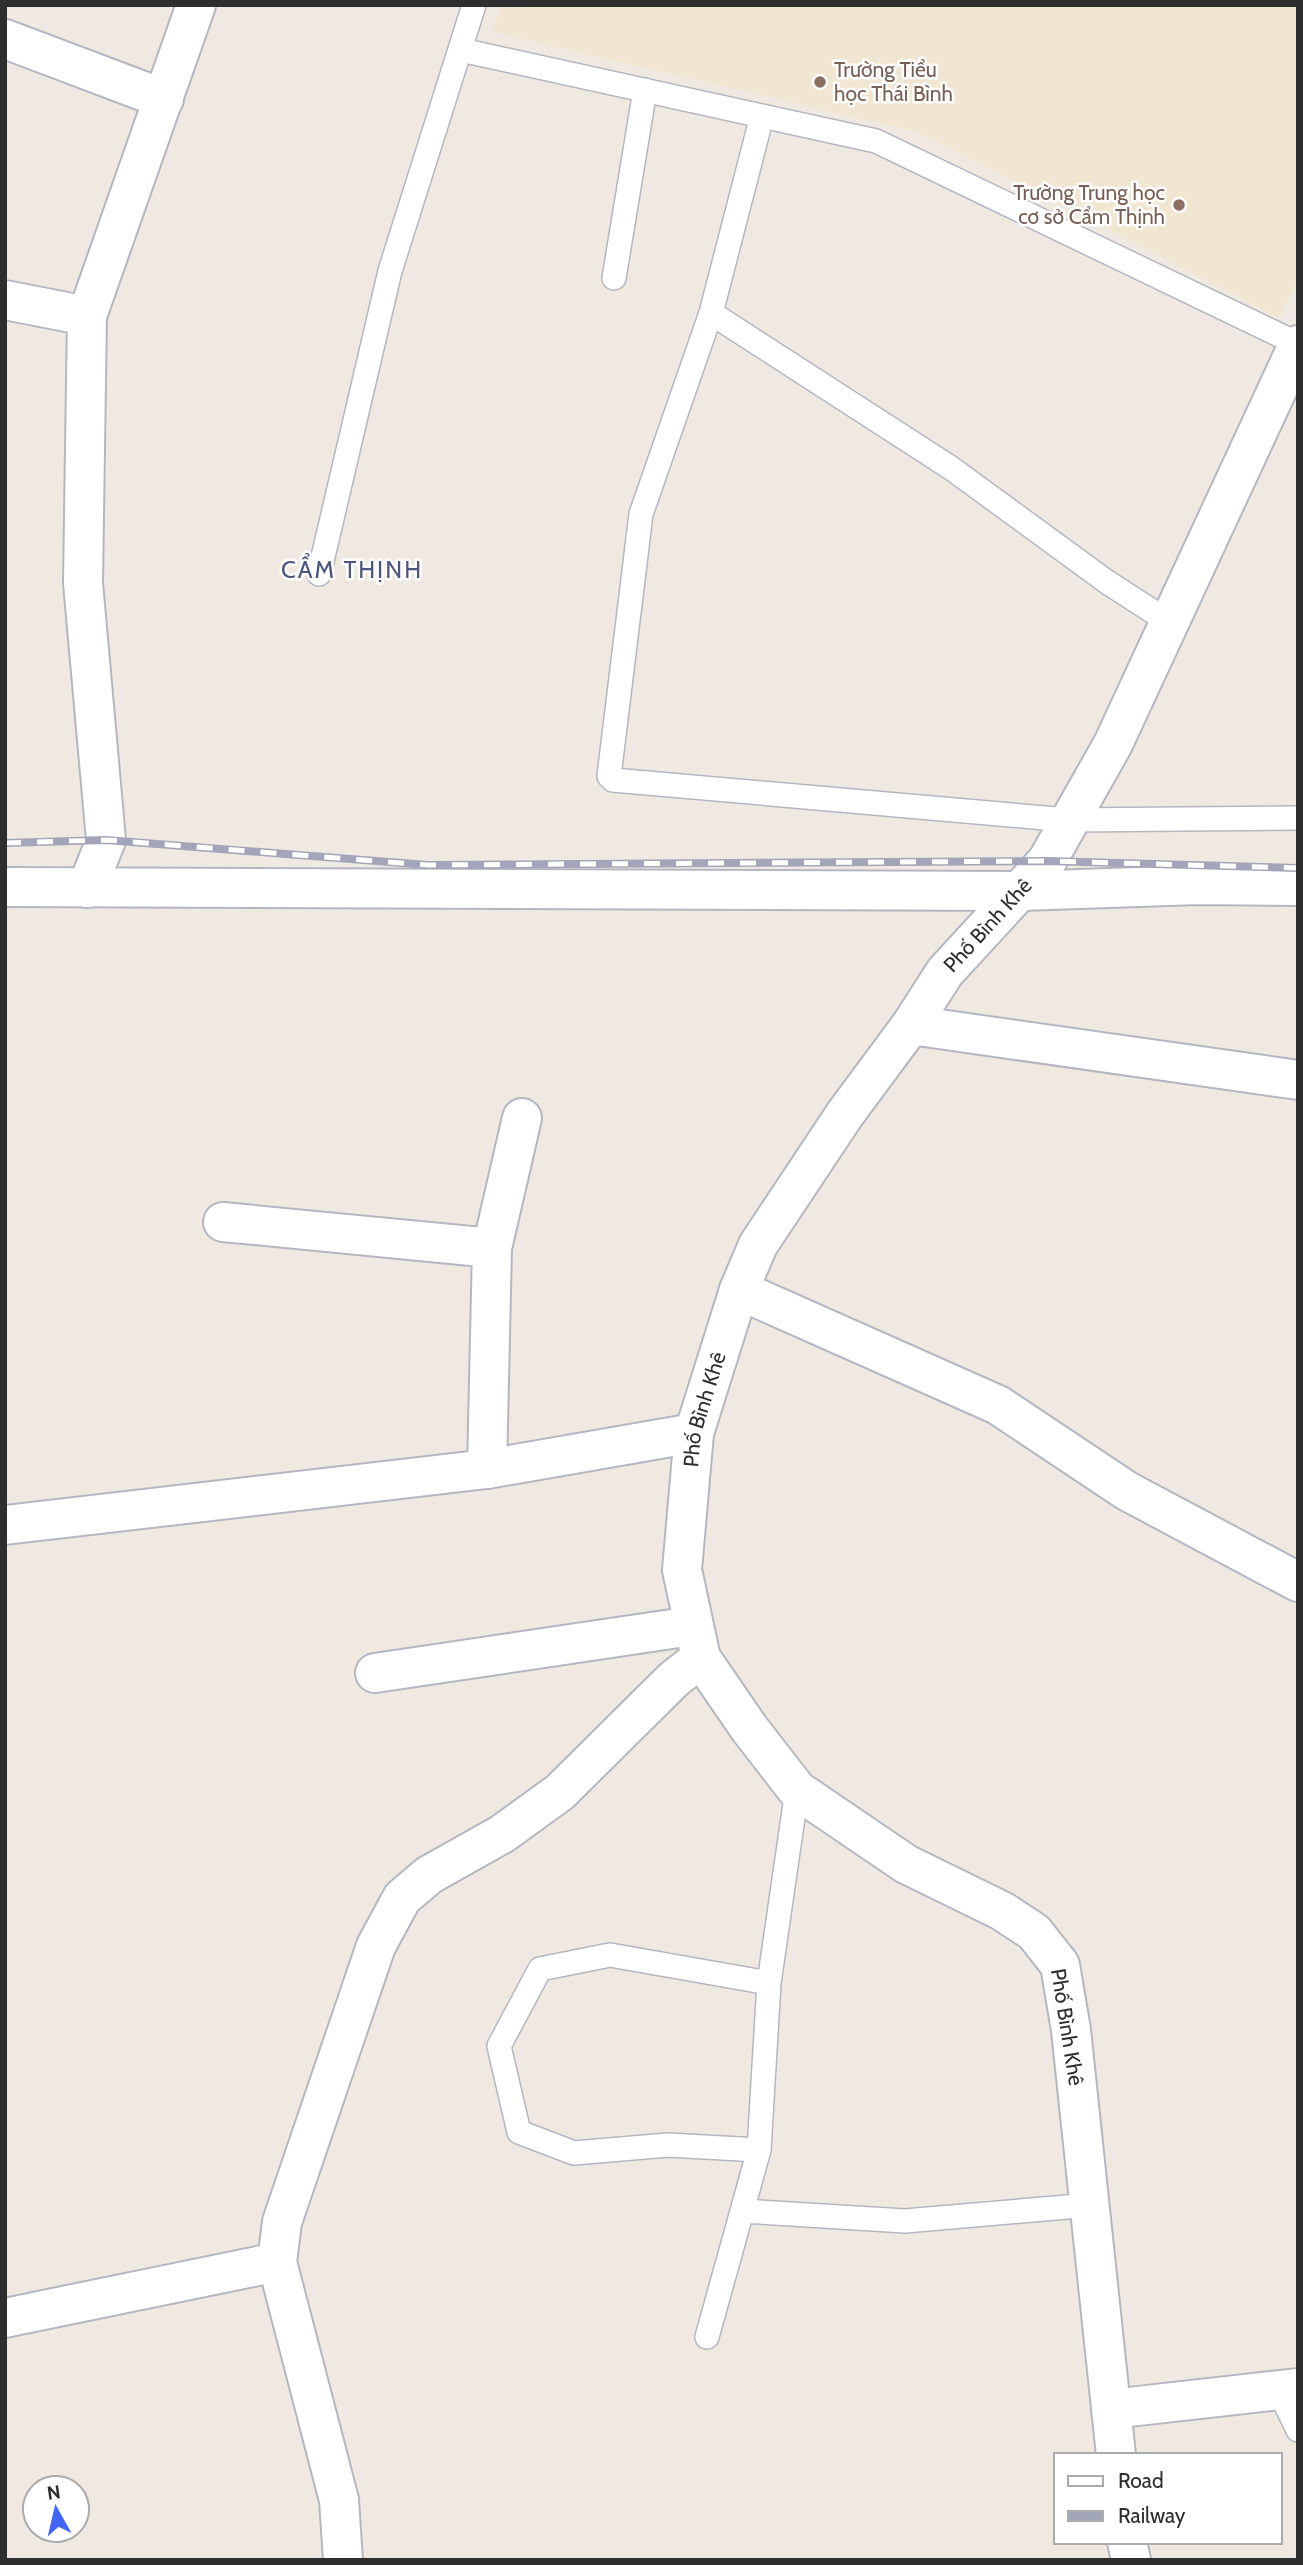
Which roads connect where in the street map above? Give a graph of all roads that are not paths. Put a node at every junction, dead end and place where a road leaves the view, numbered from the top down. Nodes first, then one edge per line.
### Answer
1 (197, 5) edge
2 (474, 5) edge
3 (5, 39) edge
4 (461, 50) junction
5 (645, 90) junction
6 (164, 99) junction
7 (762, 116) junction
8 (614, 278) dead end
9 (5, 300) edge
10 (710, 313) junction
11 (87, 316) junction
12 (1298, 344) edge
13 (319, 574) dead end
14 (1169, 622) junction
15 (1298, 818) edge
16 (1068, 820) junction
17 (1298, 886) edge
18 (5, 887) edge
19 (87, 888) junction
20 (1021, 891) junction
21 (911, 1025) junction
22 (1298, 1080) edge
23 (522, 1118) dead end
24 (223, 1222) dead end
25 (492, 1248) junction
26 (739, 1290) junction
27 (694, 1433) junction
28 (487, 1469) junction
29 (5, 1525) edge
30 (1298, 1582) edge
31 (696, 1642) junction
32 (375, 1673) dead end
33 (797, 1790) junction
34 (769, 1983) junction
35 (759, 2150) junction
36 (1090, 2205) junction
37 (743, 2211) junction
38 (277, 2262) junction
39 (5, 2318) edge
40 (707, 2337) dead end
41 (1288, 2390) edge
42 (1111, 2409) junction
43 (1298, 2430) edge
44 (1116, 2453) edge
45 (344, 2560) edge

1 - 6 street
2 - 4 lane
3 - 6 street
4 - 5 lane
4 - 13 lane
5 - 7 lane
5 - 8 lane
6 - 11 street
7 - 10 lane
7 - 12 lane
9 - 11 street
10 - 14 lane
10 - 16 lane
11 - 19 street
12 - 14 street, Phố Bình Khê
14 - 16 street, Phố Bình Khê
15 - 16 lane
16 - 20 street, Phố Bình Khê
17 - 20 street
18 - 19 street
19 - 20 street
20 - 21 street, Phố Bình Khê
21 - 22 street
21 - 26 street, Phố Bình Khê
23 - 25 street
24 - 25 street
25 - 28 street
26 - 27 street, Phố Bình Khê
26 - 30 street
27 - 28 street
27 - 31 street, Phố Bình Khê
28 - 29 street
31 - 32 street
31 - 33 street, Phố Bình Khê
31 - 38 street
33 - 34 lane
33 - 36 street, Phố Bình Khê
34 - 35 lane
34 - 35 lane
35 - 37 lane
36 - 37 lane
36 - 42 street, Phố Bình Khê
37 - 40 lane
38 - 39 street
38 - 45 street
41 - 42 street
41 - 43 lane
42 - 44 street, Phố Bình Khê

